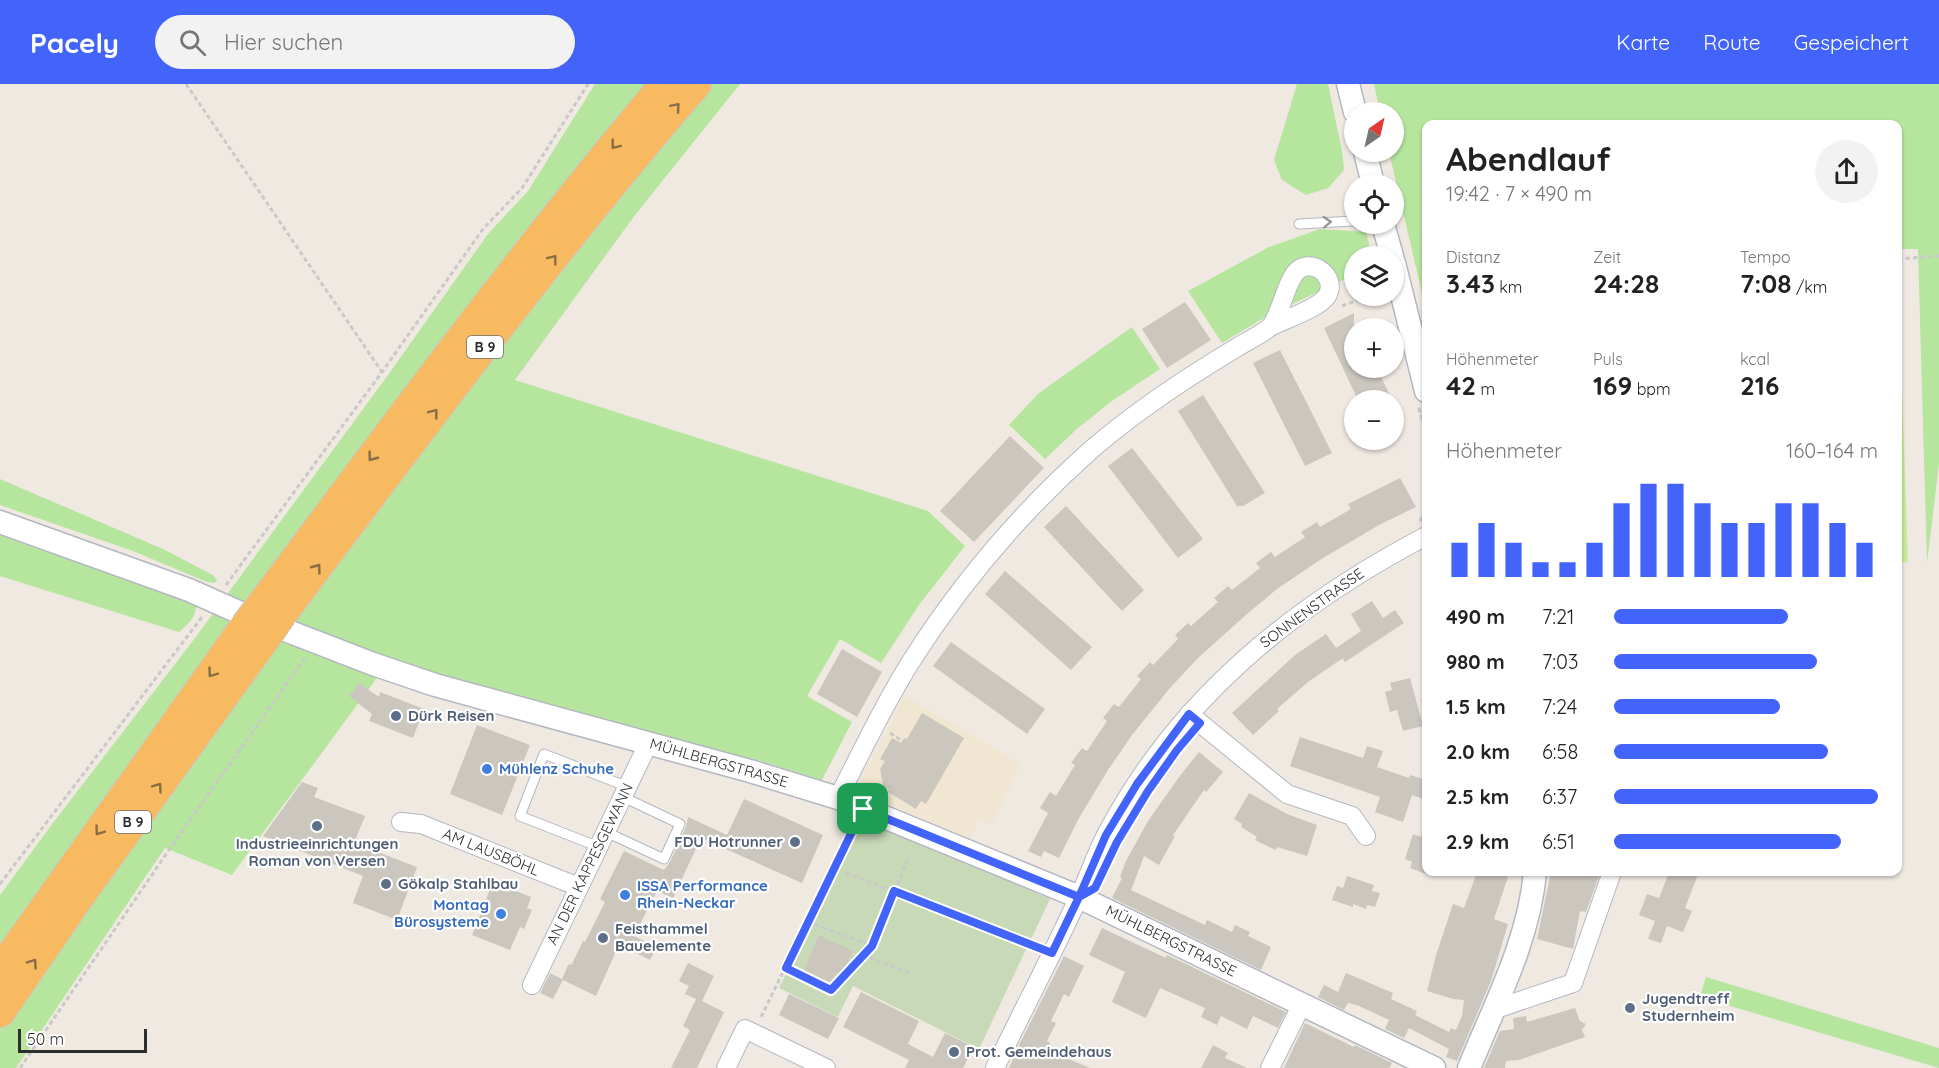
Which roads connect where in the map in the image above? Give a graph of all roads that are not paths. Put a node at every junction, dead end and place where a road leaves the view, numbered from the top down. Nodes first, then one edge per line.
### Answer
1 (665, 84) edge
2 (696, 84) edge
3 (1348, 84) edge
4 (1352, 102) edge
5 (1344, 221) edge
6 (1299, 224) dead end
7 (1404, 303) edge
8 (1272, 326) junction
9 (1422, 375) edge
10 (0, 522) edge
11 (1422, 538) edge
12 (264, 620) junction
13 (1189, 714) junction
14 (649, 742) junction
15 (625, 792) junction
16 (838, 798) junction
17 (401, 822) dead end
18 (1366, 836) dead end
19 (602, 839) junction
20 (1535, 876) edge
21 (1611, 876) edge
22 (579, 887) junction
23 (1079, 897) junction
24 (0, 971) edge
25 (532, 985) dead end
26 (1302, 1004) junction
27 (1493, 1010) junction
28 (0, 1012) edge
29 (726, 1068) edge
30 (825, 1068) edge
31 (995, 1068) edge
32 (1270, 1068) edge
33 (1434, 1068) edge
34 (1469, 1068) edge

1 -> 12 highway, B 9
12 -> 2 highway, B 9
3 - 4 street
6 -> 5 lane
7 - 9 street
8 - 8 street
8 - 16 street
10 - 14 street, MÜHLBERGSTRASSE
11 - 13 street, SONNENSTRASSE
12 -> 24 highway, B 9
28 -> 12 highway, B 9
13 - 18 street
13 - 23 street, SONNENSTRASSE
14 - 15 street, AN DER KAPPESGEWANN
14 - 16 street, MÜHLBERGSTRASSE
15 - 19 street, AN DER KAPPESGEWANN
15 - 19 lane
15 - 19 lane
16 - 23 street, MÜHLBERGSTRASSE
17 - 22 street, AM LAUSBÖHL
19 - 22 street, AN DER KAPPESGEWANN
20 - 27 street
21 - 27 street
22 - 25 street, AN DER KAPPESGEWANN
23 - 26 street, MÜHLBERGSTRASSE
23 - 31 street, SONNENSTRASSE
26 - 32 street
26 - 33 street, MÜHLBERGSTRASSE
27 - 34 street
29 - 30 street

